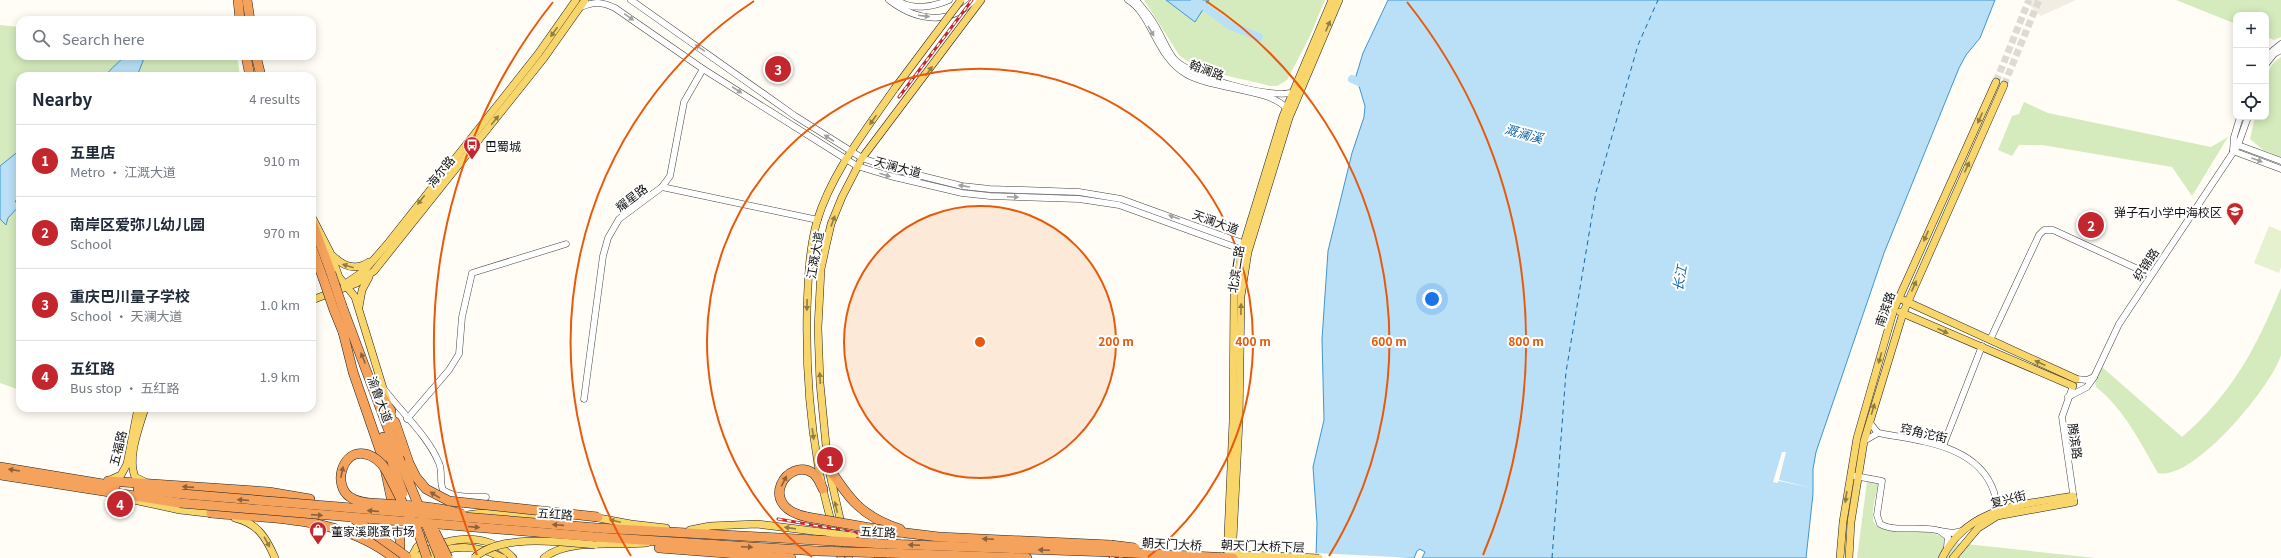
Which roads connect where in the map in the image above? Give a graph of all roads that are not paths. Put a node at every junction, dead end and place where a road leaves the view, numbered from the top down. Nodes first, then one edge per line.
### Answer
1 (576, 0) edge
2 (585, 0) edge
3 (616, 0) edge
4 (631, 0) edge
5 (889, 0) edge
6 (897, 0) edge
7 (949, 0) edge
8 (961, 0) edge
9 (974, 0) edge
10 (981, 0) edge
11 (1132, 0) edge
12 (1332, 0) edge
13 (1339, 0) edge
14 (243, 1) edge
15 (581, 7) junction
16 (616, 8) junction
17 (241, 16) edge
18 (249, 16) edge
19 (2281, 44) edge
20 (2281, 50) edge
21 (2269, 54) edge
22 (247, 60) edge
23 (257, 60) edge
24 (2269, 60) edge
25 (703, 69) junction
26 (249, 72) edge
27 (260, 72) edge
28 (1996, 82) tunnel mouth
29 (2004, 85) tunnel mouth
30 (1294, 92) junction
31 (1286, 108) junction
32 (2239, 120) edge
33 (2247, 120) edge
34 (2238, 145) junction
35 (2233, 151) junction
36 (850, 152) junction
37 (862, 158) junction
38 (846, 160) junction
39 (2281, 161) edge
40 (857, 166) junction
41 (2281, 169) edge
42 (662, 187) junction
43 (818, 220) junction
44 (316, 225) edge
45 (316, 239) edge
46 (389, 242) junction
47 (566, 244) dead end
48 (1246, 248) junction
49 (330, 252) junction
50 (316, 257) edge
51 (316, 265) edge
52 (374, 271) junction
53 (324, 274) junction
54 (2150, 275) junction
55 (345, 286) junction
56 (316, 294) edge
57 (316, 298) edge
58 (1898, 298) junction
59 (1906, 302) junction
60 (338, 308) junction
61 (359, 309) junction
62 (1894, 309) junction
63 (1903, 313) junction
64 (343, 332) junction
65 (1979, 335) junction
66 (1990, 340) junction
67 (1982, 346) junction
68 (370, 376) junction
69 (2094, 377) junction
70 (2074, 382) junction
71 (384, 388) junction
72 (2067, 398) junction
73 (584, 399) dead end
74 (391, 411) junction
75 (137, 412) edge
76 (144, 412) edge
77 (401, 412) junction
78 (408, 420) junction
79 (395, 422) junction
80 (1870, 423) junction
81 (1878, 433) junction
82 (1864, 441) junction
83 (1943, 446) junction
84 (396, 447) junction
85 (395, 458) junction
86 (828, 466) junction
87 (0, 468) edge
88 (0, 475) edge
89 (1850, 476) junction
90 (1859, 476) junction
91 (80, 481) junction
92 (108, 481) junction
93 (154, 484) junction
94 (411, 484) junction
95 (823, 489) junction
96 (96, 490) junction
97 (486, 497) dead end
98 (181, 499) junction
99 (2074, 499) joint
100 (211, 513) junction
101 (1997, 513) junction
102 (482, 516) junction
103 (598, 517) junction
104 (631, 524) junction
105 (1964, 529) junction
106 (695, 530) junction
107 (1940, 531) junction
108 (659, 532) junction
109 (418, 535) junction
110 (1971, 536) junction
111 (596, 537) junction
112 (858, 537) junction
113 (939, 537) junction
114 (663, 542) junction
115 (467, 543) junction
116 (622, 545) junction
117 (883, 545) edge
118 (1111, 549) junction
119 (1946, 550) junction
120 (698, 551) junction
121 (505, 556) edge
122 (275, 558) edge
123 (394, 558) edge
124 (400, 558) edge
125 (408, 558) edge
126 (411, 558) edge
127 (417, 558) edge
128 (428, 558) edge
129 (440, 558) edge
130 (448, 558) edge
131 (474, 558) edge
132 (544, 558) edge
133 (791, 558) edge
134 (841, 558) edge
135 (849, 558) edge
136 (1020, 558) edge
137 (1027, 558) edge
138 (1227, 558) edge
139 (1233, 558) edge
140 (1319, 558) edge
141 (1840, 558) edge
142 (1849, 558) edge
143 (1942, 558) edge
144 (1953, 558) edge

1 -> 46 main road, 海尔路
2 - 15 main road, 海尔路
3 - 16 street
36 -> 4 street, 天澜大道
5 -> 9 street
6 - 7 street
8 -> 36 main road, 江溉大道, bridge
37 -> 10 main road, 江溉大道
11 - 30 street, 翰澜路
11 -> 31 street, 翰澜路
12 - 30 main road, 北滨二路
48 -> 13 main road, 北滨二路
14 - 17 highway
14 - 18 highway
15 - 16 street, 天澜大道
52 -> 15 main road, 海尔路
16 -> 25 street, 天澜大道
19 - 21 street
20 - 24 street
22 - 26 highway
23 - 27 highway
25 -> 38 street, 天澜大道
25 - 42 street, 耀星路
28 -> 58 main road, 南滨路
59 -> 29 main road, 南滨路
30 - 31 main road, 北滨二路
31 - 48 main road, 北滨二路
32 - 35 street
33 - 34 street
34 - 35 street
34 - 39 street
35 -> 41 street
35 - 54 street, 织锦路
36 - 37 street, 天澜大道
36 - 38 main road, 江溉大道
37 - 40 main road, 江溉大道
48 -> 37 street, 天澜大道
38 - 40 street, 天澜大道
38 - 43 main road, 江溉大道
40 -> 48 street, 天澜大道
86 -> 40 main road, 江溉大道
42 - 43 street
42 - 73 street, 耀星路
43 -> 95 main road, 江溉大道
44 - 49 main road, 渝鲁大道
45 - 53 highway, 渝鲁大道
46 -> 49 main road
46 - 55 main road, 海尔路
47 - 78 street
48 - 138 main road, 北滨二路
139 -> 48 main road, 北滨二路
49 - 55 main road, 渝鲁大道
50 - 53 highway, 渝鲁大道
51 - 53 highway
52 - 55 main road, 海尔路
52 - 61 main road
53 - 60 highway, 渝鲁大道, bridge
54 - 66 street
54 - 69 street, 织锦路
55 - 56 main road
55 - 57 main road
55 - 61 main road, 渝鲁大道
58 - 59 main road
58 - 62 main road, 南滨路
59 - 63 main road, 南滨路
59 - 65 main road
60 - 64 highway, 渝鲁大道
68 -> 60 highway, 渝鲁大道
61 - 71 main road, 渝鲁大道
62 - 63 main road
62 -> 89 main road, 南滨路
63 -> 67 main road
80 -> 63 main road, 南滨路
64 - 85 highway, 渝鲁大道
64 - 124 highway
65 - 66 main road
65 - 67 main road
70 -> 66 main road
67 - 70 main road
67 - 83 street
68 - 74 highway
68 - 84 highway, 渝鲁大道
69 - 70 street
69 - 72 street, 织锦路
70 - 72 street, 腾滨路
71 - 74 main road, 渝鲁大道
71 - 77 street
72 - 99 street, 腾滨路
74 - 79 main road, 渝鲁大道
75 - 92 main road, 五福路
76 - 93 main road, 五福路
77 - 78 street
77 - 79 street
78 - 97 street
79 - 84 main road, 渝鲁大道
103 -> 79 highway, bridge
80 - 81 street
80 - 82 main road, 南滨路
81 - 82 street
81 - 83 street, 窍角沱街
82 - 90 main road, 南滨路
83 - 101 street, 窍角沱街
84 - 85 highway, 渝鲁大道
85 - 94 highway, 渝鲁大道, bridge
85 - 109 highway, 渝鲁大道, bridge
86 - 113 highway
135 -> 86 main road, 江溉大道
91 -> 87 highway, 五红路
88 - 96 highway, 五红路
89 - 90 street
89 -> 141 main road, 南滨路
90 - 107 street
90 - 142 main road, 南滨路
91 - 92 main road, 五福路
91 - 98 highway, 五红路
92 - 93 highway
125 -> 93 highway, bridge
94 - 129 highway, 渝鲁大道, bridge
94 - 130 highway, bridge
117 -> 95 highway, bridge
95 - 134 main road, 江溉大道
96 - 98 highway, 五红路
96 - 100 main road, 五红路
102 -> 98 highway, 五红路, bridge
98 -> 111 highway, 五红路, bridge
99 - 101 main road, 复兴街
100 -> 122 main road, 五红路
100 - 123 highway
101 - 105 main road, 复兴街
101 - 110 main road, 复兴街
102 - 103 main road, bridge
102 -> 109 highway, bridge
111 -> 102 highway, 五红路, bridge
102 - 126 main road
104 -> 103 main road
104 - 106 main road
104 - 108 highway
105 - 107 street
105 - 110 main road
105 - 119 main road, 复兴街
106 - 108 highway
112 -> 106 main road, bridge
107 - 119 street
108 - 111 highway, 五红路
108 - 117 highway, 五红路, bridge
109 - 128 highway, 渝鲁大道, bridge
110 - 144 main road, 复兴街
111 - 114 highway, 五红路
111 - 116 main road
111 - 131 main road, bridge
111 - 132 main road, bridge
112 - 117 main road
112 - 117 highway
113 - 117 highway
118 -> 113 highway
114 - 116 main road
114 -> 117 highway, 五红路, bridge
114 - 120 highway
115 - 121 main road
115 - 121 main road
115 - 127 main road, bridge
115 - 128 main road, bridge
116 - 120 highway
118 -> 117 highway, 五红路
117 - 136 highway, 五红路
118 - 139 highway, 朝天门大桥, bridge
118 - 140 main road, 朝天门大桥下层, bridge
119 - 143 main road, 复兴街
120 - 133 highway
136 - 137 highway, 五红路

